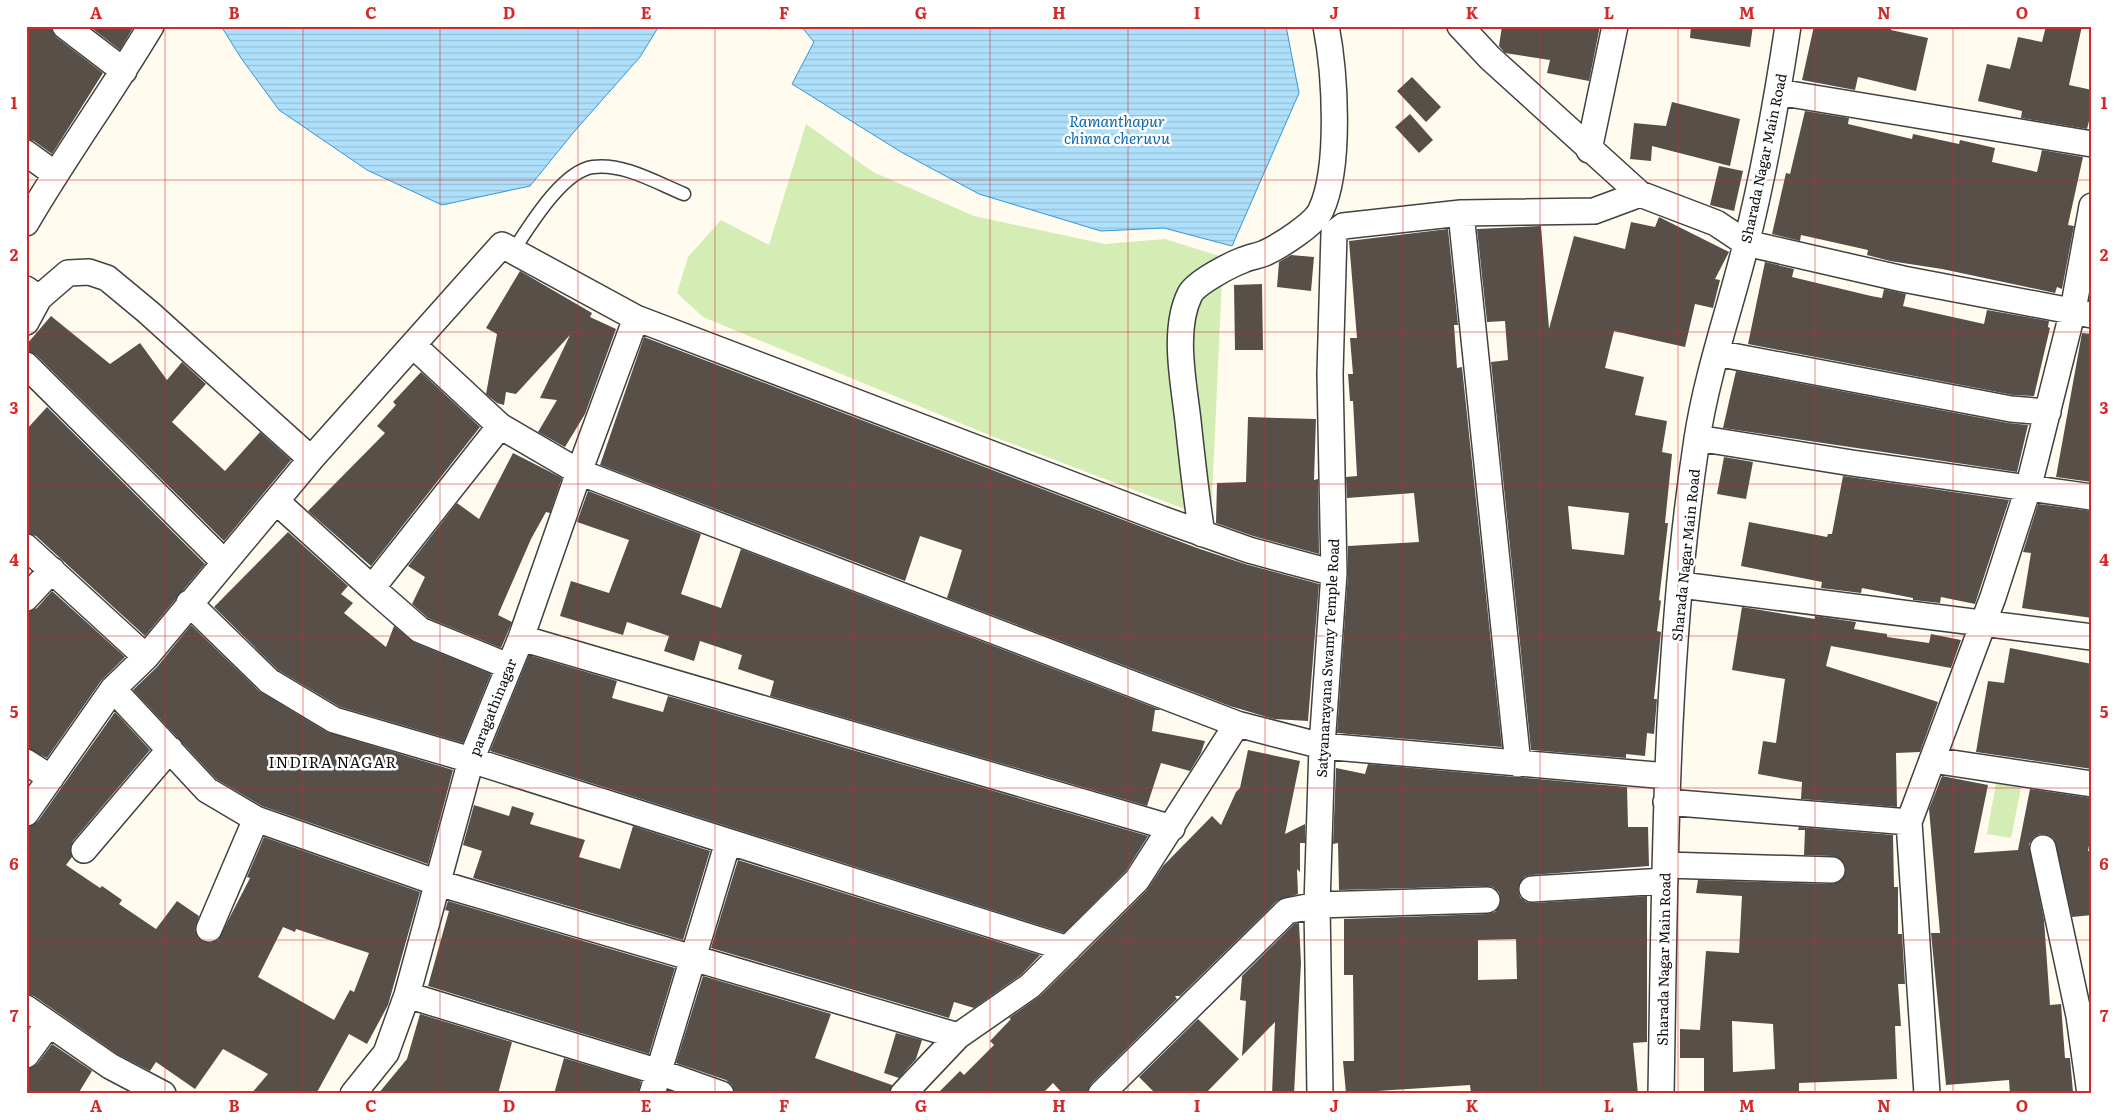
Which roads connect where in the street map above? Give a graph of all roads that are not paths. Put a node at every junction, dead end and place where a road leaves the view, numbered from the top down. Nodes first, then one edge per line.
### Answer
1 (65, 26) edge
2 (151, 26) edge
3 (1326, 26) edge
4 (1460, 26) edge
5 (1616, 26) edge
6 (1788, 26) edge
7 (1482, 37) edge
8 (124, 71) junction
9 (1778, 92) junction
10 (2092, 144) edge
11 (1589, 150) junction
12 (26, 153) edge
13 (54, 174) junction
14 (684, 194) dead end
15 (1640, 194) junction
16 (2092, 206) edge
17 (1461, 213) junction
18 (26, 223) edge
19 (1746, 243) junction
20 (513, 251) junction
21 (33, 293) edge
22 (2082, 313) edge
23 (636, 318) junction
24 (26, 322) edge
25 (414, 346) junction
26 (1716, 353) junction
27 (26, 365) edge
28 (2048, 412) junction
29 (500, 426) junction
30 (1697, 438) junction
31 (311, 459) junction
32 (578, 472) junction
33 (2028, 489) junction
34 (2092, 497) edge
35 (277, 502) junction
36 (1202, 534) junction
37 (26, 547) edge
38 (224, 562) junction
39 (52, 570) junction
40 (1334, 573) junction
41 (1681, 585) junction
42 (372, 588) junction
43 (26, 598) edge
44 (189, 603) junction
45 (1984, 623) junction
46 (2092, 637) edge
47 (521, 638) junction
48 (146, 657) junction
49 (508, 666) junction
50 (113, 689) junction
51 (1237, 724) junction
52 (1322, 746) junction
53 (170, 749) junction
54 (471, 760) junction
55 (1932, 760) junction
56 (26, 762) edge
57 (1518, 764) junction
58 (1667, 776) junction
59 (51, 778) junction
60 (2092, 784) edge
61 (1666, 802) junction
62 (26, 813) edge
63 (256, 819) junction
64 (1909, 822) junction
65 (1172, 828) junction
66 (728, 842) junction
67 (2043, 848) dead end
68 (84, 850) dead end
69 (1832, 870) dead end
70 (1665, 873) junction
71 (438, 884) junction
72 (1532, 889) dead end
73 (1487, 900) dead end
74 (1317, 905) junction
75 (209, 929) dead end
76 (1068, 949) junction
77 (692, 957) junction
78 (407, 995) junction
79 (26, 1008) edge
80 (2085, 1015) edge
81 (48, 1025) junction
82 (958, 1036) junction
83 (26, 1055) edge
84 (1128, 1067) junction
85 (656, 1083) edge
86 (163, 1094) edge
87 (353, 1094) edge
88 (721, 1094) edge
89 (904, 1094) edge
90 (1102, 1094) edge
91 (1129, 1094) edge
92 (1320, 1094) edge
93 (1661, 1094) edge
94 (1927, 1094) edge
95 (2090, 1094) edge

1 - 8 street
2 - 8 street
3 - 36 street
4 - 7 street
5 - 11 street
6 - 9 street, Sharada Nagar Main Road
7 - 11 street
8 - 13 street
9 - 10 street
9 - 19 street, Sharada Nagar Main Road
11 - 15 street
12 - 13 street
13 - 18 street
14 - 20 lane
15 - 17 street
15 - 19 street
16 - 22 street
17 - 40 street, Satyanarayana Swamy Temple Road
17 - 57 street
19 - 22 street
19 - 26 street, Sharada Nagar Main Road
20 - 23 street
20 - 25 street
21 - 24 street
21 - 31 street
22 - 28 street
23 - 32 street, paragathinagar
23 - 36 street
25 - 29 street
25 - 31 street
26 - 28 street
26 - 30 street, Sharada Nagar Main Road
27 - 38 street
28 - 33 street
29 - 32 street
29 - 42 street
30 - 33 street
30 - 41 street, Sharada Nagar Main Road
31 - 35 street
32 - 47 street, paragathinagar
32 - 51 street
33 - 34 street
33 - 45 street
35 - 38 street
35 - 42 street
36 - 40 street
37 - 39 street
38 - 44 street
39 - 43 street
39 - 48 street
40 - 52 street, Satyanarayana Swamy Temple Road
41 - 45 street
41 - 58 street, Sharada Nagar Main Road
42 - 49 street
44 - 48 street
44 - 54 street
45 - 46 street
45 - 55 street
47 - 49 street, paragathinagar
47 - 65 street
48 - 50 street
49 - 54 street, paragathinagar
50 - 53 street
50 - 59 street
51 - 52 street
51 - 65 street
52 - 57 street
52 - 74 street, Satyanarayana Swamy Temple Road
53 - 63 street
53 - 68 street
54 - 66 street
54 - 71 street, paragathinagar
55 - 60 street
55 - 64 street
56 - 59 street
57 - 58 street
58 - 61 street, Sharada Nagar Main Road
59 - 62 street
61 - 64 street
61 - 70 street, Sharada Nagar Main Road
63 - 71 street
63 - 75 street
64 - 94 street
65 - 76 street
66 - 76 street
66 - 77 street
67 - 80 street
69 - 70 street
70 - 72 street
70 - 93 street, Sharada Nagar Main Road
71 - 77 street
71 - 78 street, paragathinagar
73 - 74 street
74 - 84 street
74 - 92 street, Satyanarayana Swamy Temple Road
76 - 82 street
77 - 82 street
77 - 85 street
78 - 85 street
78 - 87 street, paragathinagar
79 - 81 street
80 - 95 street
81 - 83 street
81 - 86 street
82 - 89 street
84 - 90 street
84 - 91 street
85 - 88 street

